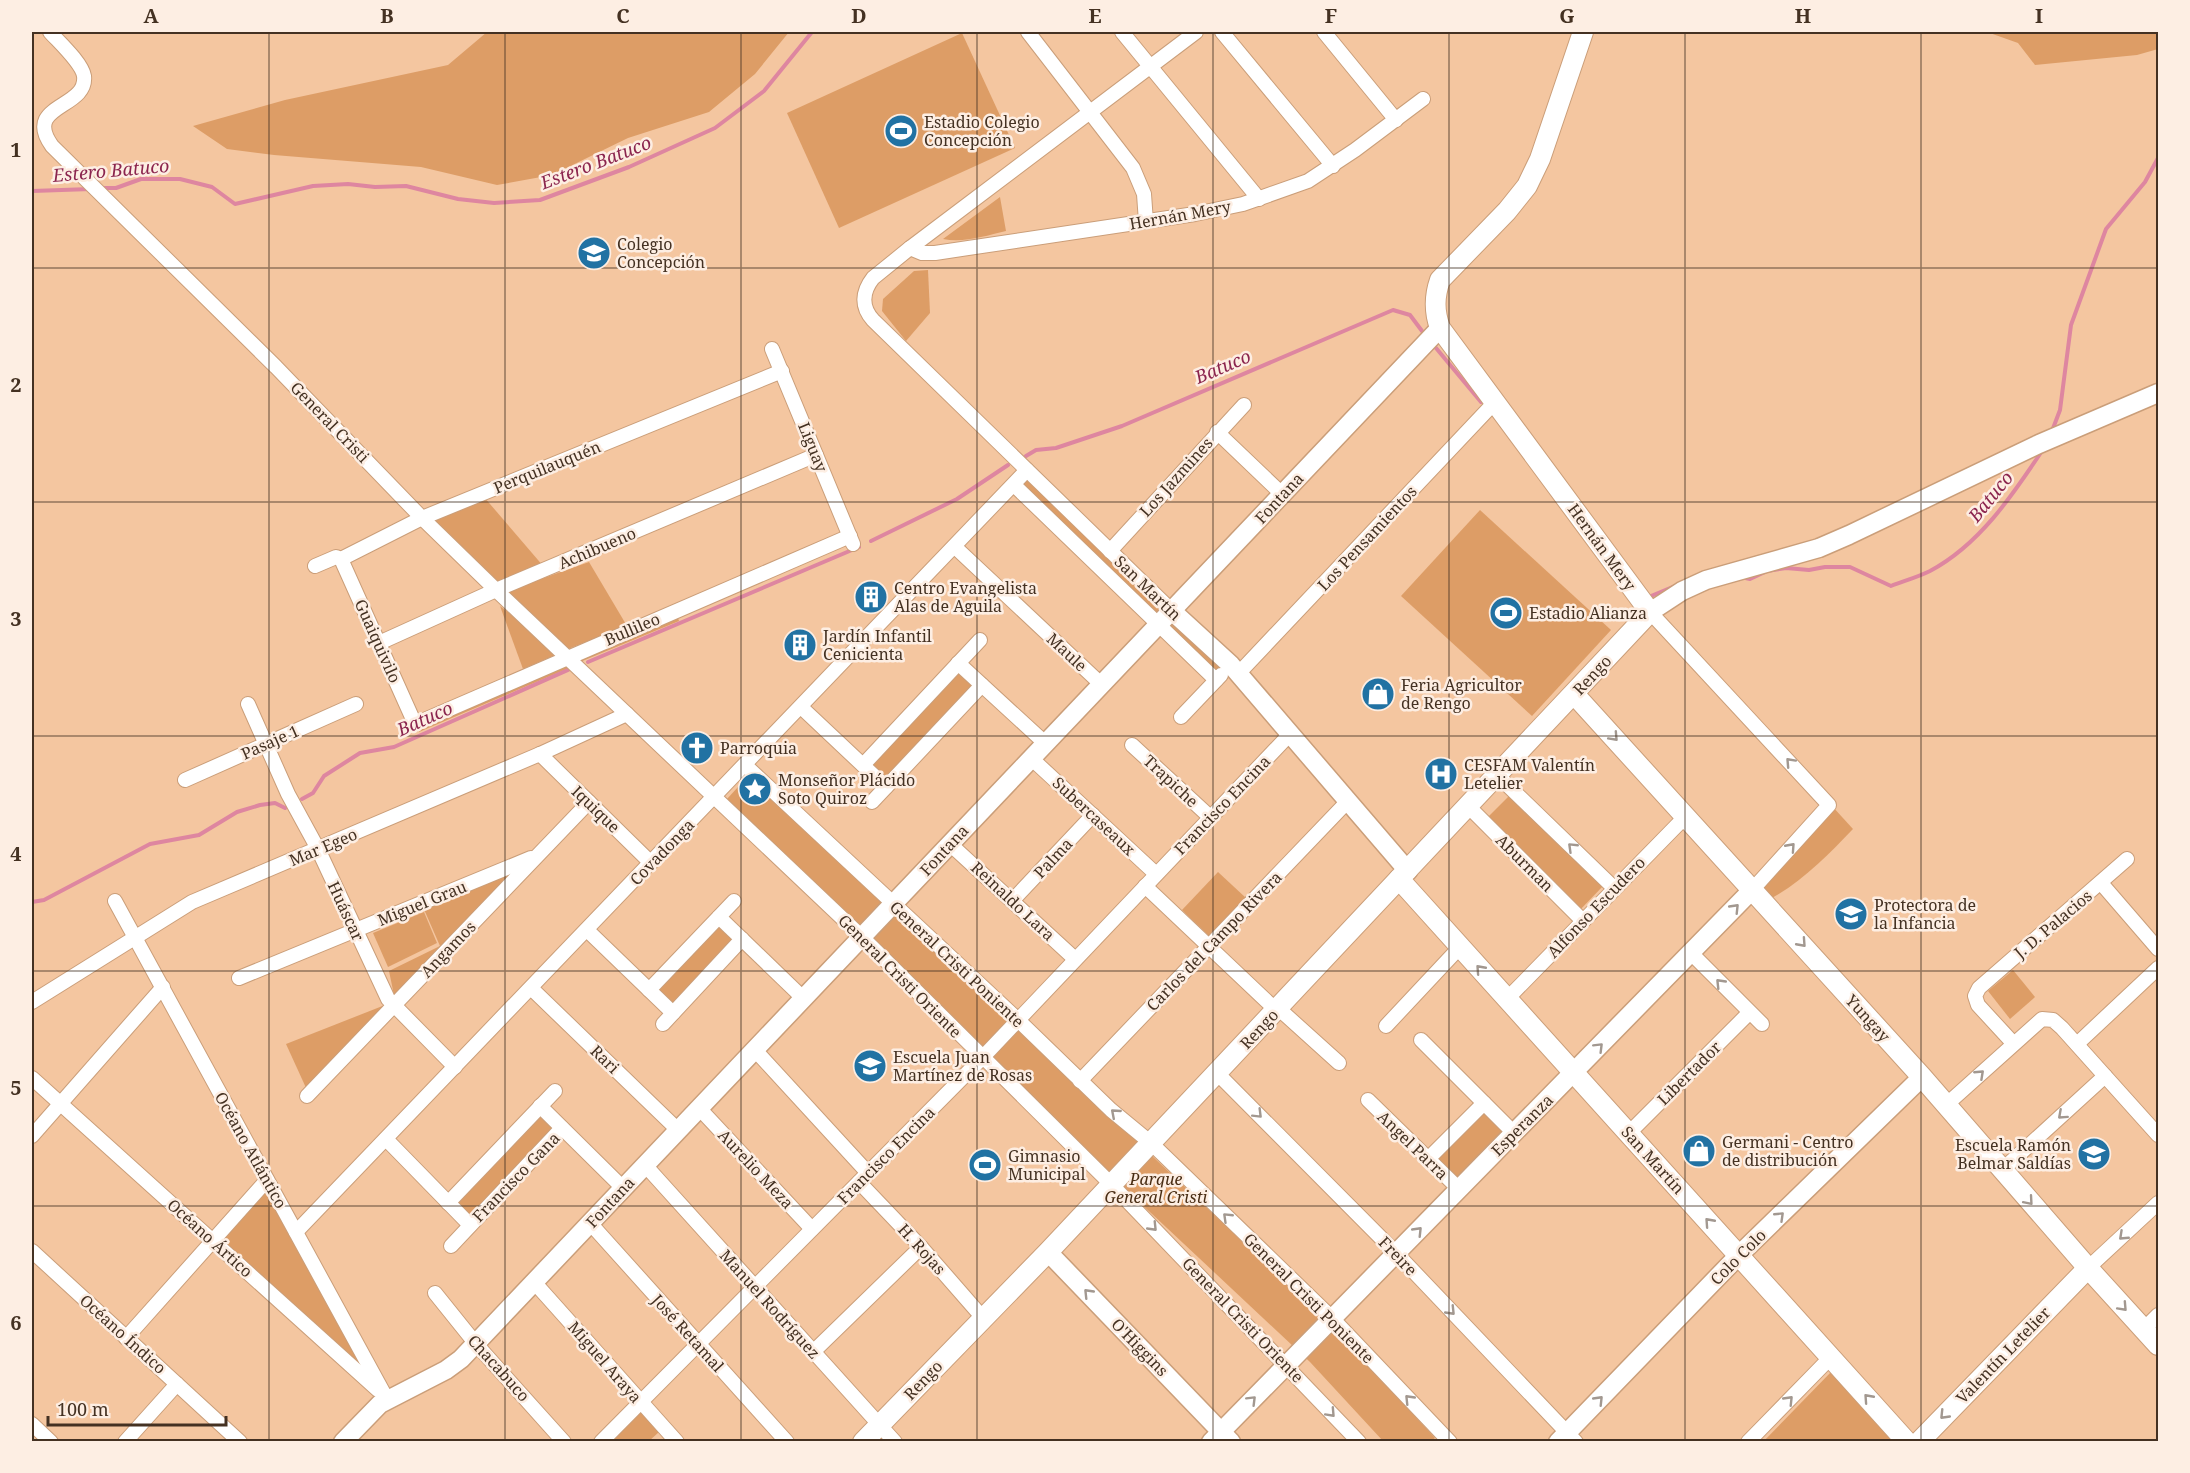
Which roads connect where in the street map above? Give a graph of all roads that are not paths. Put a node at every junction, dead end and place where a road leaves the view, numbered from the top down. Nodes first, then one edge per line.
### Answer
1 (50, 32) edge
2 (1122, 32) edge
3 (1196, 32) edge
4 (1222, 32) edge
5 (1324, 32) edge
6 (1583, 32) edge
7 (1036, 34) edge
8 (1151, 66) junction
9 (1423, 99) dead end
10 (1091, 111) junction
11 (1396, 120) junction
12 (1333, 166) junction
13 (1259, 199) junction
14 (1146, 222) junction
15 (910, 248) junction
16 (1440, 328) junction
17 (772, 349) dead end
18 (782, 371) junction
19 (2158, 393) edge
20 (1495, 402) junction
21 (1244, 405) dead end
22 (1217, 432) junction
23 (816, 455) junction
24 (1027, 470) junction
25 (1014, 485) junction
26 (1282, 494) junction
27 (422, 518) junction
28 (851, 541) joint
29 (955, 547) junction
30 (1110, 551) junction
31 (341, 559) junction
32 (315, 566) dead end
33 (496, 590) junction
34 (1650, 612) junction
35 (1166, 617) junction
36 (980, 640) dead end
37 (379, 643) junction
38 (568, 656) junction
39 (958, 663) junction
40 (1235, 670) junction
41 (1216, 680) junction
42 (1101, 684) junction
43 (982, 685) junction
44 (1574, 694) junction
45 (248, 704) dead end
46 (356, 704) dead end
47 (801, 707) junction
48 (627, 714) junction
49 (1181, 717) dead end
50 (415, 724) joint
51 (1290, 734) junction
52 (1045, 743) junction
53 (265, 744) junction
54 (1132, 745) dead end
55 (540, 754) junction
56 (1031, 758) junction
57 (746, 765) junction
58 (863, 765) junction
59 (1497, 775) junction
60 (185, 780) dead end
61 (886, 787) junction
62 (714, 797) junction
63 (1348, 801) junction
64 (589, 802) junction
65 (872, 802) dead end
66 (1829, 805) joint
67 (1468, 806) junction
68 (1093, 815) junction
69 (1686, 816) junction
70 (1210, 817) junction
71 (950, 843) junction
72 (318, 849) junction
73 (538, 855) junction
74 (2127, 859) dead end
75 (651, 863) junction
76 (1156, 874) junction
77 (1403, 875) junction
78 (2101, 883) junction
79 (1145, 886) junction
80 (1614, 888) junction
81 (1753, 889) junction
82 (115, 901) dead end
83 (734, 901) dead end
84 (1012, 901) junction
85 (893, 904) junction
86 (719, 917) junction
87 (1583, 921) junction
88 (355, 930) junction
89 (587, 930) junction
90 (136, 937) junction
91 (862, 937) junction
92 (742, 939) junction
93 (1209, 946) junction
94 (1460, 947) junction
95 (2158, 949) edge
96 (1691, 953) junction
97 (1075, 959) junction
98 (2158, 968) edge
99 (239, 978) dead end
100 (163, 987) junction
101 (531, 988) junction
102 (650, 990) junction
103 (803, 999) junction
104 (1507, 999) junction
105 (32, 1002) edge
106 (394, 1006) junction
107 (1277, 1009) junction
108 (673, 1013) junction
109 (1749, 1013) junction
110 (1017, 1019) junction
111 (663, 1024) dead end
112 (1762, 1024) dead end
113 (1386, 1026) dead end
114 (1422, 1040) dead end
115 (2013, 1043) junction
116 (2077, 1044) junction
117 (755, 1050) junction
118 (983, 1057) junction
119 (1339, 1063) dead end
120 (455, 1067) junction
121 (1574, 1072) junction
122 (1217, 1073) junction
123 (2105, 1076) junction
124 (1922, 1077) junction
125 (32, 1078) edge
126 (1080, 1081) junction
127 (555, 1090) dead end
128 (307, 1096) dead end
129 (1368, 1100) dead end
130 (60, 1103) junction
131 (1484, 1103) junction
132 (1946, 1105) junction
133 (540, 1106) junction
134 (699, 1108) junction
135 (562, 1128) junction
136 (2156, 1128) edge
137 (678, 1130) junction
138 (1514, 1133) junction
139 (1629, 1133) junction
140 (32, 1136) edge
141 (386, 1139) junction
142 (1151, 1143) junction
143 (1428, 1159) junction
144 (645, 1165) junction
145 (2002, 1170) junction
146 (864, 1177) junction
147 (267, 1180) junction
148 (1112, 1185) junction
149 (623, 1188) junction
150 (1459, 1189) junction
151 (448, 1203) junction
152 (2158, 1203) edge
153 (590, 1223) junction
154 (470, 1225) junction
155 (812, 1229) junction
156 (296, 1232) junction
157 (213, 1241) junction
158 (451, 1246) dead end
159 (921, 1246) junction
160 (32, 1251) edge
161 (1048, 1252) junction
162 (1396, 1253) junction
163 (1739, 1255) junction
164 (2088, 1268) junction
165 (534, 1282) junction
166 (755, 1287) junction
167 (435, 1293) dead end
168 (2158, 1315) edge
169 (984, 1318) junction
170 (1332, 1318) junction
171 (2144, 1329) junction
172 (126, 1338) junction
173 (476, 1344) junction
174 (698, 1344) junction
175 (2158, 1345) edge
176 (813, 1352) junction
177 (1831, 1357) junction
178 (1286, 1364) junction
179 (177, 1384) junction
180 (387, 1399) junction
181 (640, 1402) junction
182 (32, 1424) edge
183 (880, 1424) junction
184 (1221, 1438) edge
185 (1567, 1438) edge
186 (51, 1442) edge
187 (125, 1442) edge
188 (240, 1442) edge
189 (343, 1442) edge
190 (564, 1442) edge
191 (601, 1442) edge
192 (677, 1442) edge
193 (787, 1442) edge
194 (863, 1442) edge
195 (896, 1442) edge
196 (1359, 1442) edge
197 (1450, 1442) edge
198 (1748, 1442) edge
199 (1907, 1442) edge
200 (1919, 1442) edge

1 - 27 street, General Cristi
2 - 8 street
3 - 8 street
4 - 12 street
5 - 11 street
6 - 16 main road
7 - 10 street
8 - 10 street
8 - 13 street
9 - 11 street, Hernán Mery
10 - 14 street
10 - 15 street
11 - 12 street, Hernán Mery
12 - 13 street, Hernán Mery
13 - 14 street, Hernán Mery
14 - 15 street, Hernán Mery
15 - 24 street, San Martín
16 - 20 main road, Hernán Mery
16 - 26 street, Fontana
17 - 18 street, Liguay
18 - 23 street, Liguay
18 - 27 street, Perquilauquén
19 - 34 street
20 - 34 main road, Hernán Mery
20 - 40 street, Los Pensamientos
21 - 22 street, Los Jazmines
22 - 26 street
22 - 30 street, Los Jazmines
23 - 28 street, Liguay
23 - 33 street, Achibueno
24 - 25 street, Covadonga
24 - 30 street, San Martín
25 - 29 street, Covadonga
25 - 35 street, San Martín
26 - 35 street, Fontana
27 - 31 street, Perquilauquén
27 - 33 street, General Cristi
28 - 38 street, Bullileo
29 - 42 street, Maule
29 - 47 street, Covadonga
30 - 35 street, San Martín
31 - 32 street, Perquilauquén
31 - 37 street, Guaiquivilo
33 - 37 street, Achibueno
33 - 38 street, General Cristi
34 - 44 main road, Rengo
66 -> 34 street, Hernán Mery
35 - 40 street, San Martín
35 - 41 street, San Martín
35 - 42 street, Fontana
36 - 39 street
37 - 50 street, Guaiquivilo
38 - 48 street, General Cristi
38 - 50 street, Bullileo
39 - 43 street
39 - 58 street
40 - 41 street, Los Pensamientos
40 - 51 street, San Martín
41 - 49 street, Los Pensamientos
42 - 52 street, Fontana
43 - 52 street
43 - 61 street
44 - 59 main road, Rengo
44 -> 69 main road, Yungay
45 - 53 street, Huáscar
46 - 53 street, Pasaje 1
47 - 57 street, Covadonga
47 - 58 street
48 - 55 street, Mar Egeo
48 - 62 street, General Cristi
51 - 63 street, San Martín
51 - 70 street, Francisco Encina
52 - 56 street, Fontana
53 - 60 street, Pasaje 1
53 - 72 street, Huáscar
54 - 70 street, Trapiche
55 - 64 street, Iquique
55 - 72 street, Mar Egeo
56 - 68 street, Subercaseaux
56 - 71 street, Fontana
57 - 62 street, Covadonga
57 - 85 street, General Cristi Poniente
58 - 61 street
59 - 67 main road, Rengo
80 -> 59 street
61 - 65 street
62 - 75 street, Covadonga
62 - 91 street, General Cristi Oriente
63 - 77 street, San Martín
63 - 93 street, Carlos del Campo Rivera
64 - 73 street, Angamos
64 - 75 street, Iquique
81 -> 66 street, Esperanza
67 - 77 main road, Rengo
67 - 87 street, Aburman
68 - 76 street, Subercaseaux
68 - 84 street, Palma
69 - 80 street, Alfonso Escudero
69 - 81 main road, Yungay
70 - 76 street, Francisco Encina
71 - 84 street, Reinaldo Lara
71 - 85 street, Fontana
72 - 88 street, Huáscar
72 - 90 street, Mar Egeo
73 - 88 street, Miguel Grau
73 - 106 street, Angamos
74 - 78 street, J. D. Palacios
75 - 89 street, Covadonga
76 - 79 street, Francisco Encina
77 - 94 main road, San Martín
77 - 107 main road, Rengo
78 - 95 street
78 - 115 street, J. D. Palacios
79 - 93 street
79 - 97 street, Francisco Encina
80 - 87 street, Alfonso Escudero
96 -> 81 street, Esperanza
81 -> 124 main road, Yungay
82 - 90 street, Océano Atlántico
83 - 86 street
84 - 97 street, Reinaldo Lara
85 - 91 street, Fontana
85 - 110 street, General Cristi Poniente
86 - 92 street
86 - 102 street
87 - 104 street, Alfonso Escudero
88 - 99 street, Miguel Grau
88 - 106 street, Huáscar
89 - 101 street, Covadonga
89 - 102 street
90 - 100 street, Océano Atlántico
90 - 105 street, Mar Egeo
91 - 103 street, Fontana
91 - 118 street, General Cristi Oriente
92 - 103 street
92 - 108 street
93 - 107 street
93 - 126 street, Carlos del Campo Rivera
104 -> 94 main road, San Martín
94 - 113 street
109 -> 96 street
121 -> 96 street, Esperanza
97 - 110 street, Francisco Encina
98 - 116 street
100 - 130 street
100 - 147 street, Océano Atlántico
101 - 120 street, Covadonga
101 - 137 street, Rari
102 - 108 street
103 - 117 street, Fontana
104 - 121 main road, San Martín
106 - 120 street, Huáscar
106 - 128 street, Angamos
107 - 119 street
107 - 122 main road, Rengo
108 - 111 street
109 - 112 street
109 - 139 street, Libertador
110 - 118 street, Francisco Encina
110 - 126 street, General Cristi Poniente
114 - 131 street
115 - 116 street
132 -> 115 street
116 - 123 street
117 - 134 street, Fontana
117 - 146 street, H. Rojas
118 - 146 street, Francisco Encina
118 - 148 street, General Cristi Oriente
120 - 141 street, Covadonga
121 - 138 street, Esperanza
121 - 139 main road, San Martín
122 - 142 main road, Rengo
122 -> 162 street, Freire
123 - 136 street
123 -> 145 street
124 - 132 main road, Yungay
163 -> 124 street, Colo Colo
125 - 130 street, Océano Ártico
142 -> 126 street, General Cristi Poniente
127 - 133 street, Francisco Gana
129 - 143 street, Angel Parra
130 - 140 street
130 - 157 street, Océano Ártico
131 - 138 street
131 - 143 street
132 - 145 main road, Yungay
133 - 135 street, Francisco Gana
133 - 151 street, Francisco Gana
134 - 137 street, Fontana
134 - 155 street, Aurelio Meza
135 - 149 street, Francisco Gana
135 - 154 street, Francisco Gana
137 - 144 street, Fontana
138 - 150 street, Esperanza
163 -> 139 main road, San Martín
141 - 151 street, Francisco Gana
141 - 156 street, Covadonga
142 - 148 main road, Rengo
170 -> 142 street, General Cristi Poniente
143 - 150 street, Angel Parra
144 - 149 street, Fontana
144 - 166 street, Manuel Rodríguez
145 -> 164 main road, Yungay
146 - 155 street, Francisco Encina
146 - 159 street, H. Rojas
147 - 156 street, Océano Atlántico
147 - 157 street
148 - 161 main road, Rengo
148 -> 178 street, General Cristi Oriente
149 - 153 street, Fontana
162 -> 150 street, Esperanza
151 - 154 street, Francisco Gana
152 -> 164 street
153 - 165 street, Fontana
153 - 174 street, José Retamal
154 - 158 street, Francisco Gana
155 - 166 street, Francisco Encina
156 - 180 street, Océano Atlántico
157 - 172 street
157 - 180 street, Océano Ártico
159 - 169 street, H. Rojas
159 - 176 street
160 - 172 street, Océano Índico
161 - 169 main road, Rengo
184 -> 161 street, O'Higgins
162 - 170 street, Esperanza
162 -> 185 street, Freire
163 - 177 main road, San Martín
185 -> 163 street, Colo Colo
164 -> 171 main road, Yungay
164 -> 200 main road, Valentín Letelier
165 - 173 street, Fontana
165 - 181 street, Miguel Araya
166 - 174 street, Francisco Encina
166 - 176 street, Manuel Rodríguez
167 - 173 street, Chacabuco
168 - 171 street
169 - 183 main road, Rengo
170 - 178 street, Esperanza
197 -> 170 street, General Cristi Poniente
171 - 175 main road, Yungay
172 - 179 street, Océano Índico
173 - 180 street, Fontana
173 - 190 street, Chacabuco
174 - 181 street, Francisco Encina
174 - 193 street, José Retamal
176 - 183 street, Manuel Rodríguez
198 -> 177 street
199 -> 177 main road, San Martín
184 -> 178 street, Esperanza
178 -> 196 street, General Cristi Oriente
179 - 187 street
179 - 188 street, Océano Índico
180 - 189 street, Fontana
181 - 191 street, Francisco Encina
181 - 192 street, Miguel Araya
182 - 186 street
183 - 194 main road, Rengo
183 - 195 street, Manuel Rodríguez

